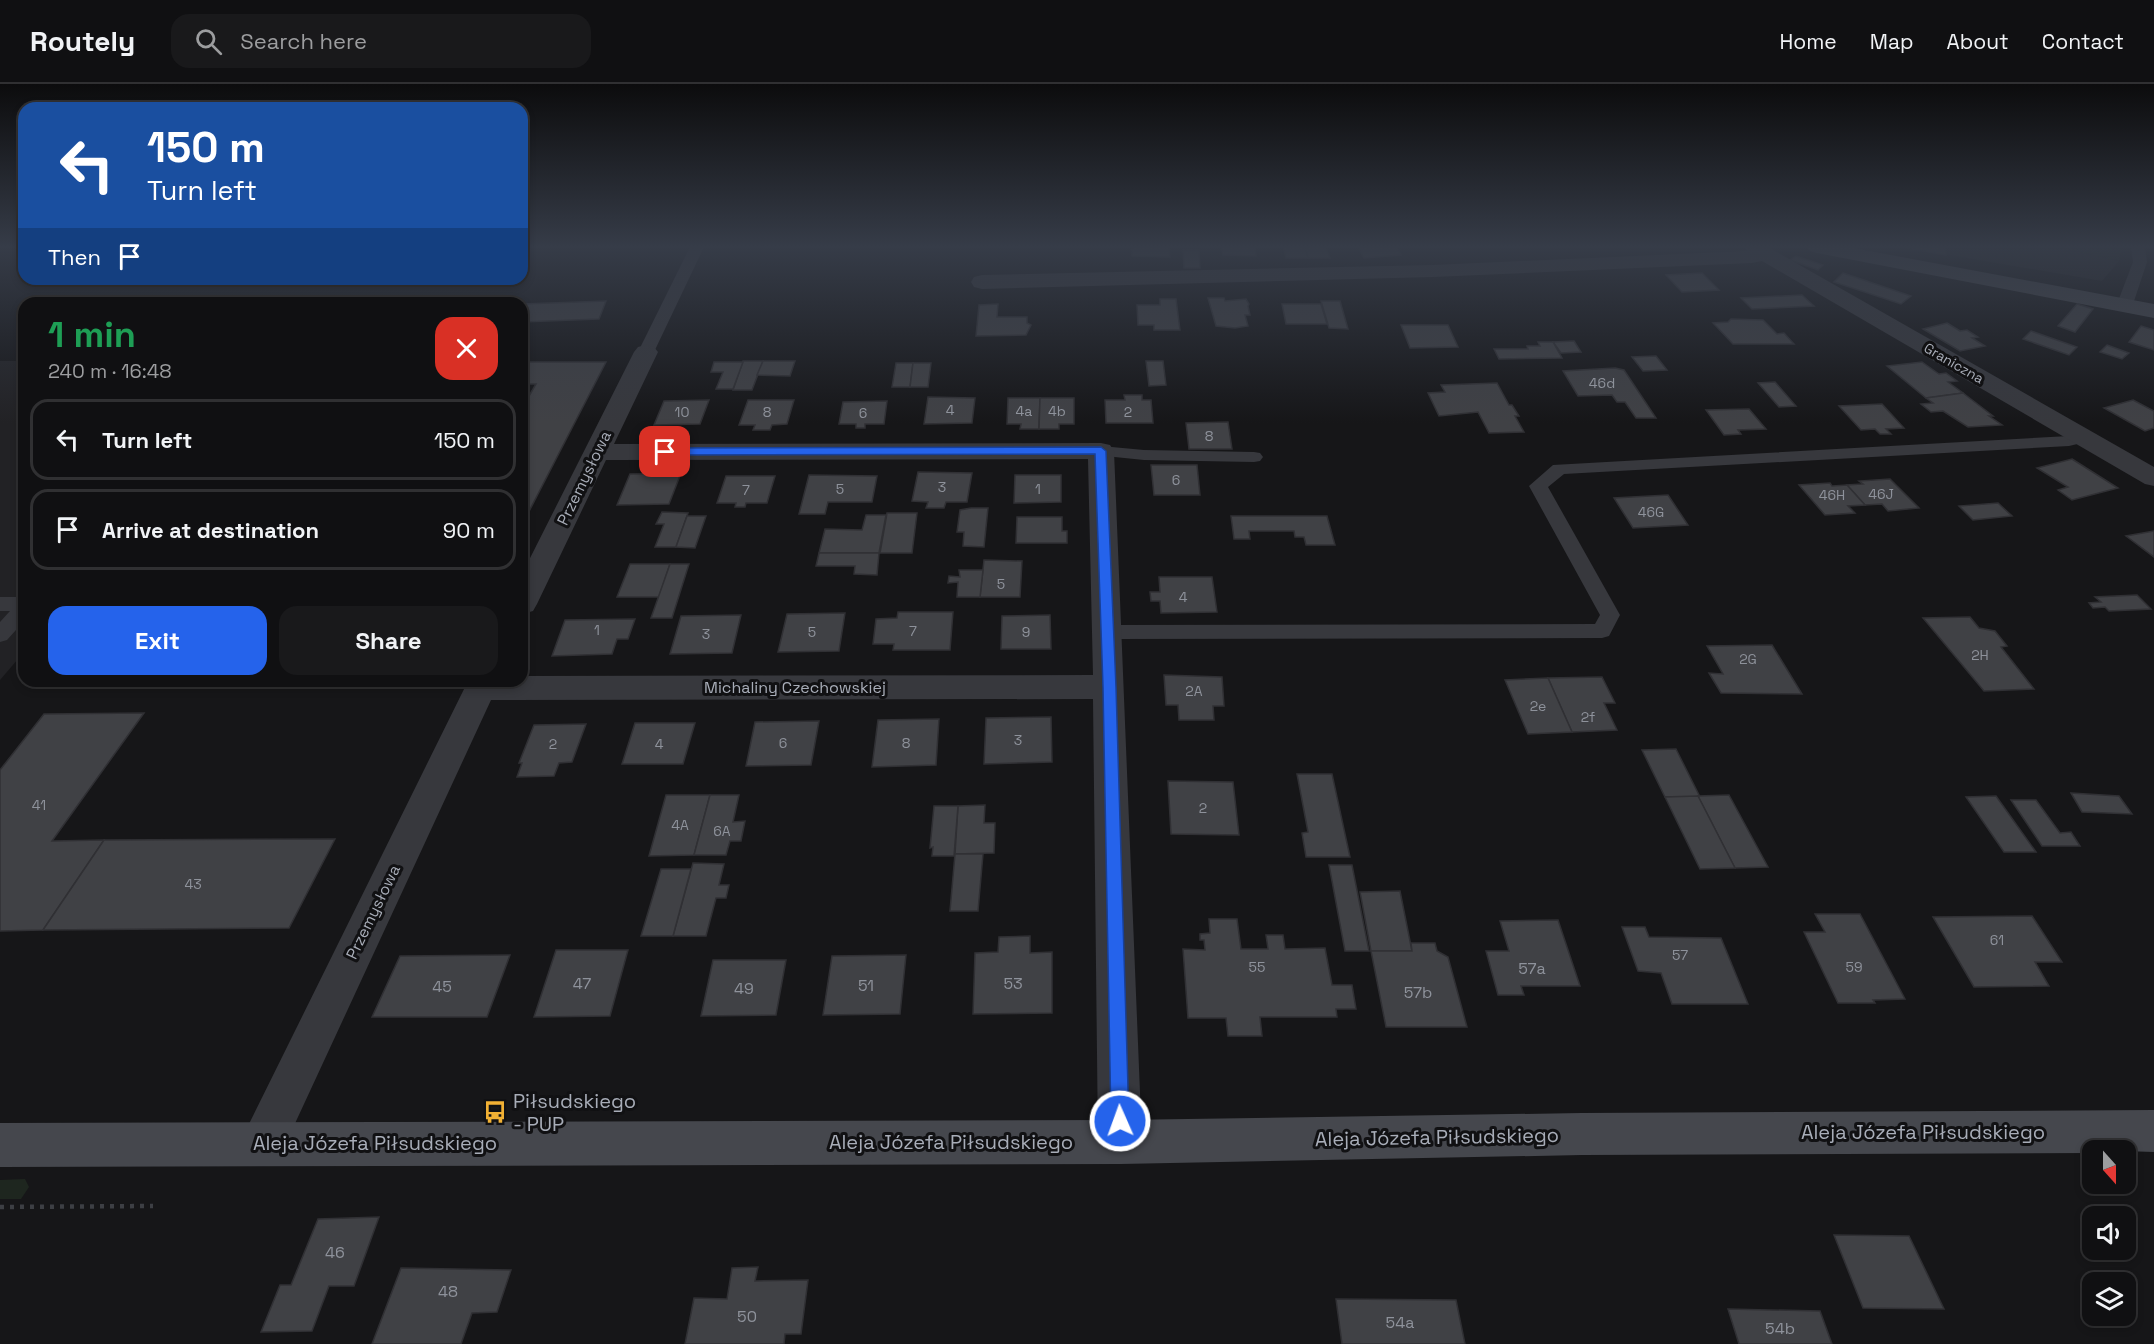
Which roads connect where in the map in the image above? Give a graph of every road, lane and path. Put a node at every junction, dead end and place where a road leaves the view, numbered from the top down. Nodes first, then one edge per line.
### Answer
1 (668, 306) edge
2 (1857, 306) edge
3 (2132, 306) edge
4 (2154, 311) edge
5 (646, 351) joint
6 (2084, 436) junction
7 (1101, 451) junction
8 (597, 452) junction
9 (1254, 457) dead end
10 (2154, 477) edge
11 (528, 592) edge
12 (0, 604) edge
13 (18, 606) edge
14 (18, 613) edge
15 (1107, 632) junction
16 (0, 635) edge
17 (528, 685) edge
18 (481, 687) edge
19 (1109, 687) junction
20 (2154, 1131) edge
21 (1120, 1142) junction
22 (263, 1143) junction
23 (0, 1145) edge
24 (153, 1206) dead end
25 (0, 1207) edge

1 - 5 lane
2 - 6 street, Graniczna
3 - 4 main road
5 - 8 street, Przemysłowa
6 - 10 street, Graniczna
6 - 15 lane
7 - 8 street
7 - 9 lane
7 - 15 street
8 - 11 street, Przemysłowa
12 - 13 lane
14 - 16 lane
15 - 19 street
17 - 19 street, Michaliny Czechowskiej
18 - 22 street, Przemysłowa
19 - 21 street
20 - 21 main road, Aleja Józefa Piłsudskiego
21 - 22 main road, Aleja Józefa Piłsudskiego
22 - 23 main road, Aleja Józefa Piłsudskiego
24 - 25 path

